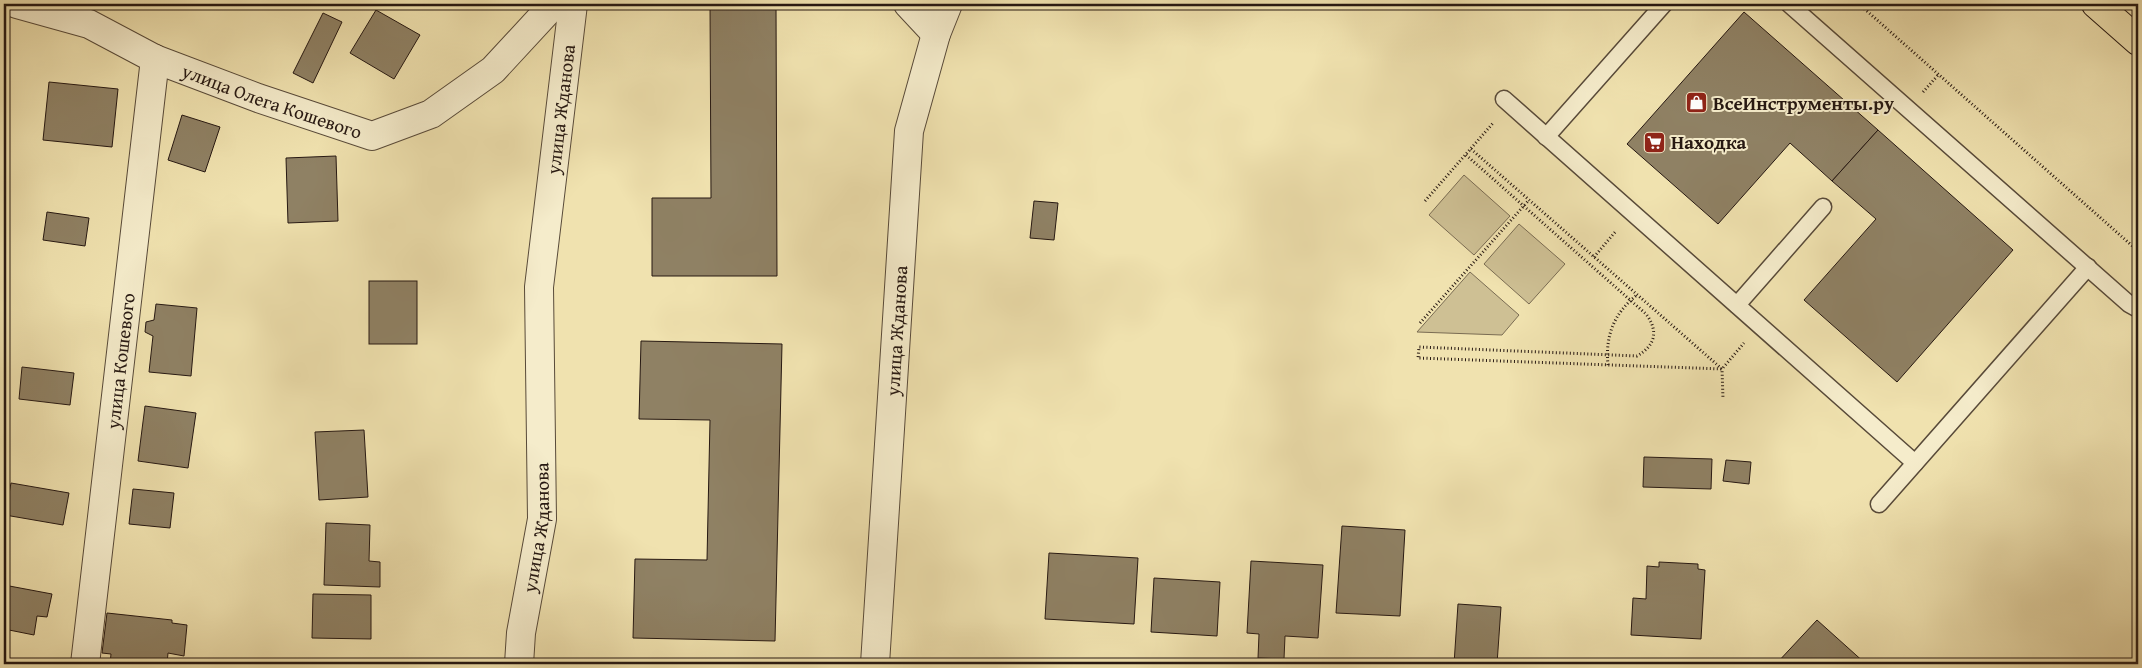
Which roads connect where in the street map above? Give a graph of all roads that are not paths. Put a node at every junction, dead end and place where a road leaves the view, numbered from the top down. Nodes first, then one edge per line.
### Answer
1 (17, 4) edge
2 (554, 4) edge
3 (573, 4) edge
4 (908, 4) edge
5 (948, 4) edge
6 (1664, 4) edge
7 (1789, 4) edge
8 (2096, 4) edge
9 (936, 34) junction
10 (2138, 41) edge
11 (155, 59) junction
12 (1507, 102) road end
13 (1546, 137) junction
14 (1823, 207) dead end
15 (2088, 268) junction
16 (1737, 305) junction
17 (2138, 309) edge
18 (1916, 463) junction
19 (1879, 504) dead end
20 (85, 664) edge
21 (519, 664) edge
22 (875, 664) edge

1 - 11 street, улица Олега Кошевого
2 - 11 street, улица Олега Кошевого
3 - 21 street, улица Жданова
4 - 9 street
5 - 9 street, улица Жданова
6 - 13 lane
7 - 15 lane
8 - 10 main road
9 - 22 street, улица Жданова
11 - 20 street, улица Кошевого
12 - 13 lane
13 - 16 lane
14 - 16 lane
15 - 17 lane
15 - 18 lane
16 - 18 lane
18 - 19 lane

